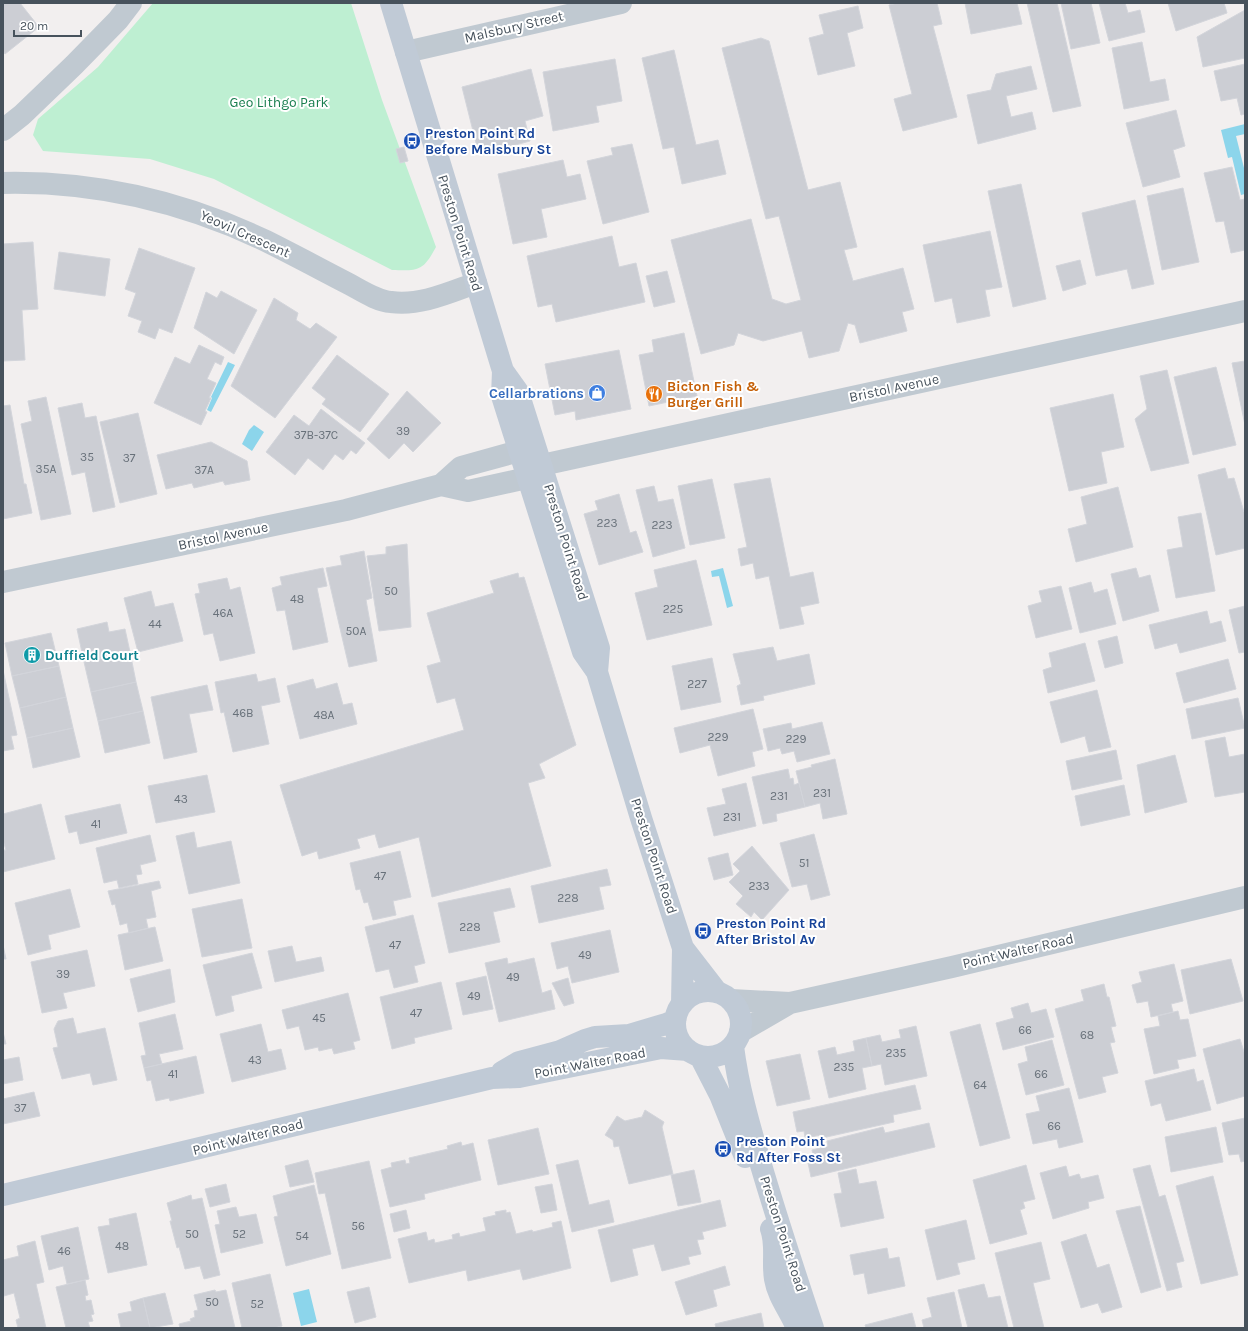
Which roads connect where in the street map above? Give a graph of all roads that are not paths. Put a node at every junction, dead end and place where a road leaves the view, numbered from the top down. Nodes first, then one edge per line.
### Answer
1 (131, 3) edge
2 (391, 3) edge
3 (621, 3) edge
4 (406, 52) junction
5 (3, 129) edge
6 (3, 183) edge
7 (476, 284) junction
8 (1245, 311) edge
9 (503, 371) junction
10 (519, 451) junction
11 (535, 472) junction
12 (441, 485) junction
13 (3, 582) edge
14 (1245, 897) edge
15 (683, 948) junction
16 (724, 996) junction
17 (790, 1003) junction
18 (679, 1010) junction
19 (737, 1039) junction
20 (694, 1053) junction
21 (492, 1078) junction
22 (3, 1195) edge
23 (797, 1328) edge
24 (813, 1328) edge

1 - 5 street
2 - 4 main road, Preston Point Road
3 - 4 street, Malsbury Street
4 - 7 main road, Preston Point Road
6 - 7 street, Yeovil Crescent
7 - 9 main road, Preston Point Road
8 - 11 street, Bristol Avenue
9 - 10 main road, Preston Point Road
9 - 11 main road, Preston Point Road
10 - 11 main road, Preston Point Road
10 - 12 street, Bristol Avenue
11 - 12 street, Bristol Avenue
11 - 15 main road, Preston Point Road
12 - 13 street, Bristol Avenue
14 - 17 street, Point Walter Road
15 - 16 main road, Preston Point Road
15 - 18 main road, Preston Point Road
16 - 17 street, Point Walter Road
16 - 18 main road, Point Walter Road
16 - 19 main road
17 - 19 street, Point Walter Road
18 - 20 main road
18 - 21 main road, Point Walter Road
19 - 20 main road, Point Walter Road
19 - 24 main road, Preston Point Road
20 - 21 main road, Point Walter Road
20 - 23 main road, Preston Point Road
21 - 22 main road, Point Walter Road

